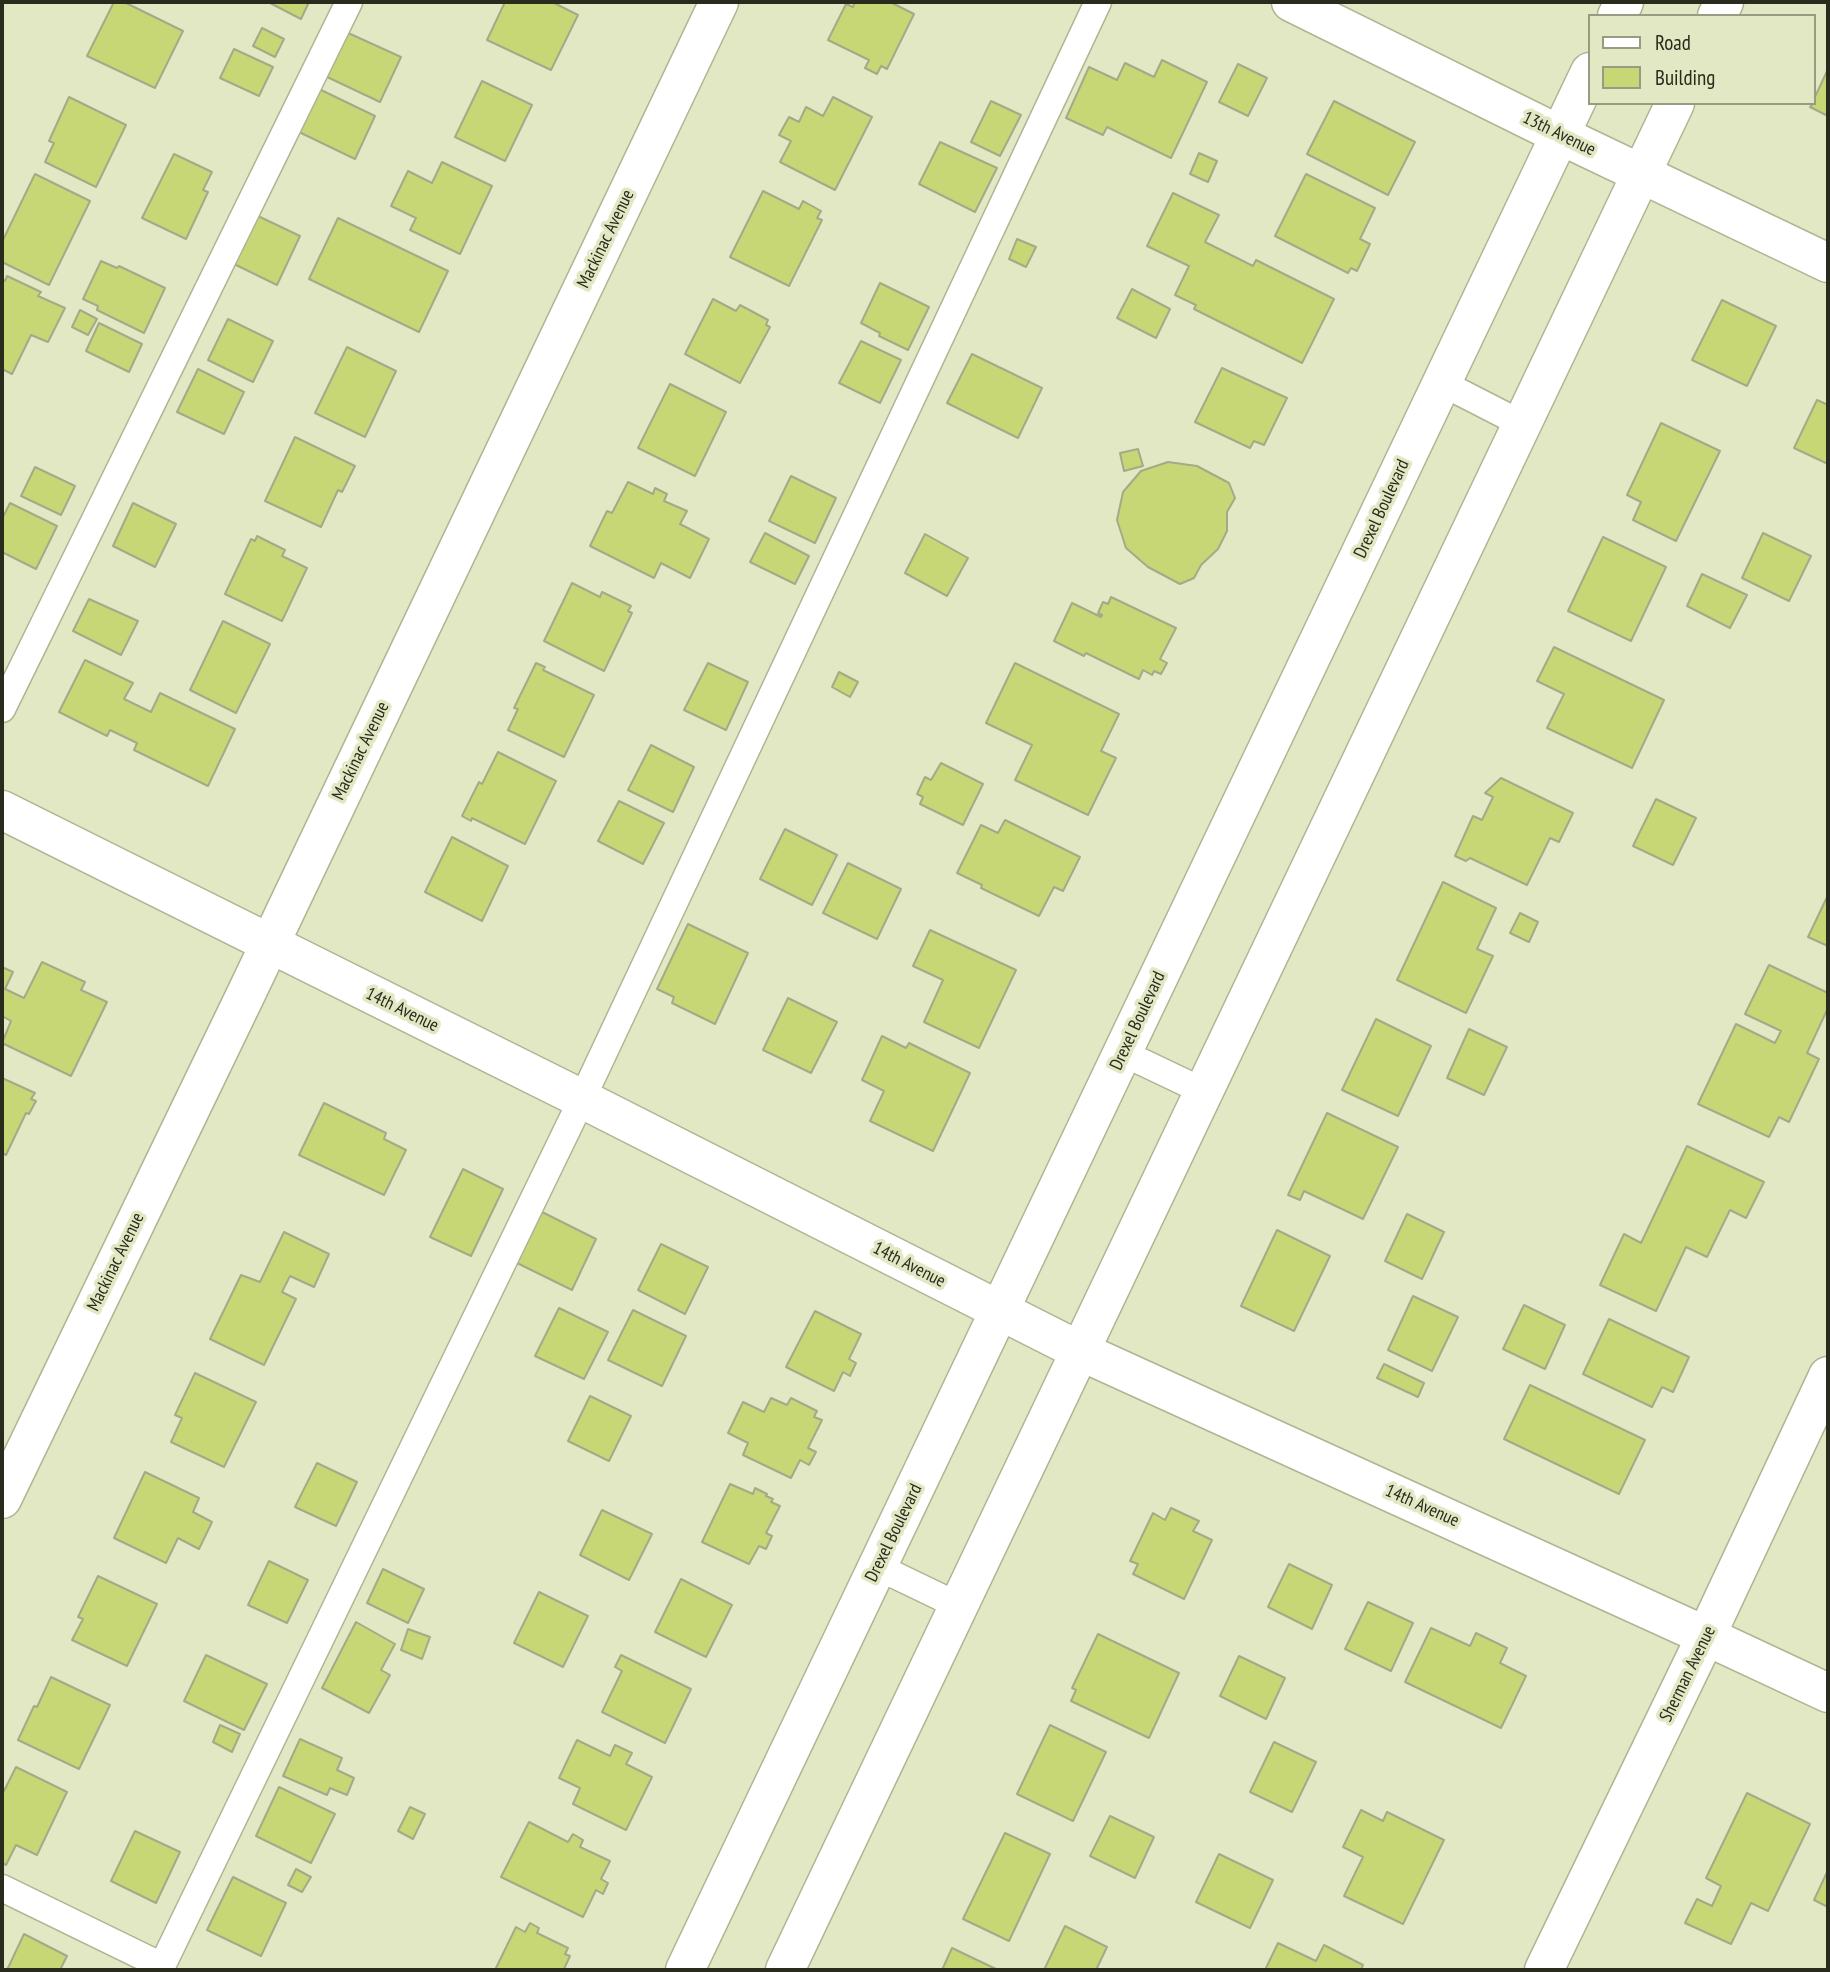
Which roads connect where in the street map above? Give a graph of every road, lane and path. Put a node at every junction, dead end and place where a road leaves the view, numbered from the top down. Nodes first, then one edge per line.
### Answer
1 (349, 2) edge
2 (719, 2) edge
3 (1098, 2) edge
4 (1291, 2) edge
5 (1588, 76) edge
6 (1674, 105) edge
7 (1560, 135) junction
8 (1642, 173) junction
9 (1828, 262) edge
10 (1442, 383) junction
11 (1522, 424) junction
12 (2, 709) edge
13 (2, 810) edge
14 (270, 943) junction
15 (1124, 1053) junction
16 (1205, 1092) junction
17 (582, 1099) junction
18 (1000, 1312) junction
19 (1080, 1351) junction
20 (1828, 1376) edge
21 (2, 1499) edge
22 (878, 1567) junction
23 (959, 1606) junction
24 (1706, 1636) junction
25 (1828, 1693) edge
26 (2, 1888) edge
27 (685, 1970) edge
28 (785, 1970) edge
29 (1544, 1970) edge

1 - 12 lane
2 - 14 street, Mackinac Avenue
3 - 17 lane
4 - 7 street, 13th Avenue
5 - 7 street, Drexel Boulevard
6 - 8 street
7 - 8 street, 13th Avenue
7 - 10 street, Drexel Boulevard
8 - 9 street, 13th Avenue
8 - 11 street
10 - 11 lane
10 - 15 street, Drexel Boulevard
11 - 16 street
13 - 14 street, 14th Avenue
14 - 17 street, 14th Avenue
14 - 21 street, Mackinac Avenue
15 - 16 lane
15 - 18 street, Drexel Boulevard
16 - 19 street
17 - 18 street, 14th Avenue
17 - 26 lane
18 - 19 street, 14th Avenue
18 - 22 street, Drexel Boulevard
19 - 23 street
19 - 24 street, 14th Avenue
20 - 24 street, Sherman Avenue
22 - 23 lane
22 - 27 street, Drexel Boulevard
23 - 28 street
24 - 25 street, 14th Avenue
24 - 29 street, Sherman Avenue

